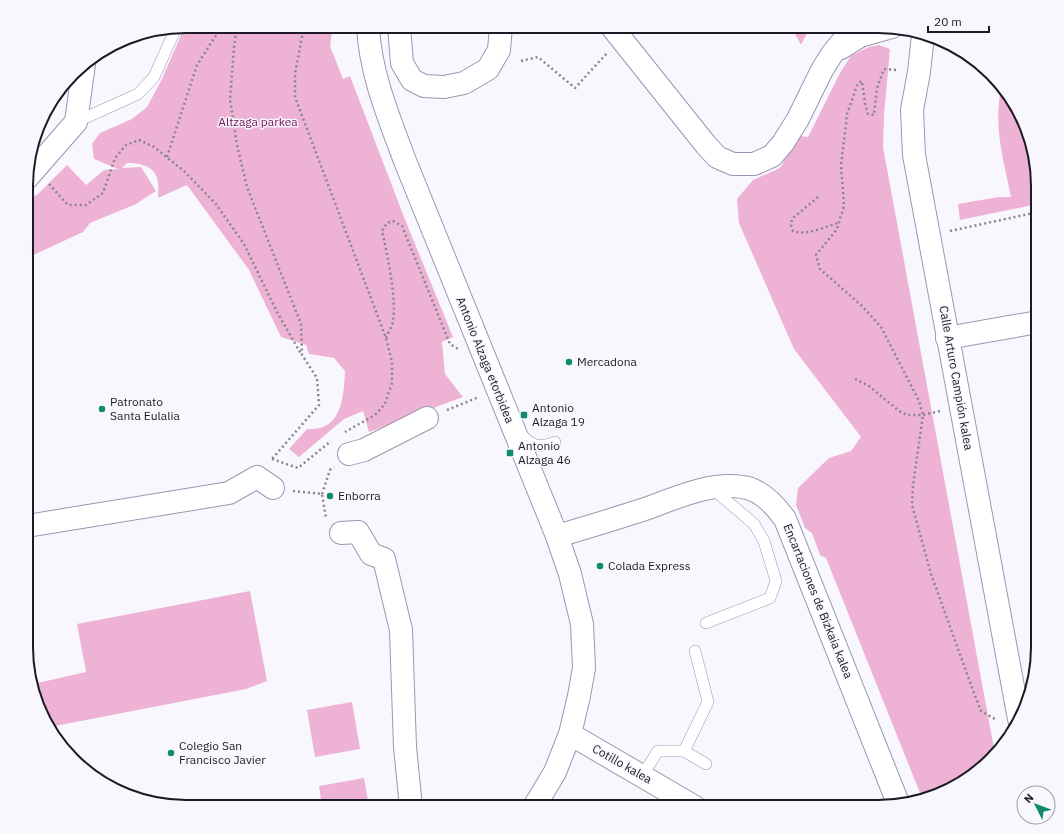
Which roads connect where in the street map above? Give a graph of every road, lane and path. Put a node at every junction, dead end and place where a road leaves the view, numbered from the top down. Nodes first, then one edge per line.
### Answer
1 (174, 33) edge
2 (218, 33) edge
3 (236, 33) edge
4 (303, 33) edge
5 (369, 33) edge
6 (400, 33) edge
7 (500, 33) edge
8 (617, 33) edge
9 (848, 33) edge
10 (871, 33) edge
11 (922, 40) edge
12 (609, 51) dead end
13 (832, 54) junction
14 (521, 61) dead end
15 (896, 70) dead end
16 (83, 73) edge
17 (76, 122) junction
18 (167, 158) junction
19 (36, 179) edge
20 (818, 197) dead end
21 (1031, 214) edge
22 (838, 223) junction
23 (950, 231) dead end
24 (1031, 323) edge
25 (386, 338) junction
26 (948, 338) junction
27 (463, 352) dead end
28 (302, 354) junction
29 (855, 379) dead end
30 (494, 400) junction
31 (940, 411) dead end
32 (923, 415) junction
33 (427, 418) joint
34 (555, 442) dead end
35 (341, 443) junction
36 (544, 447) junction
37 (272, 459) junction
38 (265, 483) junction
39 (711, 487) junction
40 (322, 494) junction
41 (544, 505) junction
42 (33, 525) edge
43 (341, 533) joint
44 (557, 536) junction
45 (706, 623) dead end
46 (695, 651) dead end
47 (1017, 709) edge
48 (995, 719) dead end
49 (570, 734) junction
50 (684, 751) junction
51 (706, 764) dead end
52 (642, 776) junction
53 (896, 799) edge
54 (410, 800) edge
55 (538, 800) edge
56 (683, 800) edge

1 - 17 lane
2 - 18 path
3 - 28 path
4 - 25 path
5 - 30 street, Antonio Alzaga etorbidea
6 - 7 street
8 - 13 street
9 - 13 street
10 - 13 street
11 - 26 street, Calle Arturo Campión kalea
12 - 14 path
15 - 22 path
16 - 17 street
17 - 19 street
18 - 19 path
18 - 28 path
20 - 22 path
21 - 23 path
22 - 32 path
24 - 26 street
25 - 27 path
25 - 35 path
26 - 47 street, Calle Arturo Campión kalea
28 - 37 path
29 - 32 path
30 - 33 path
30 - 36 lane
30 - 41 street, Antonio Alzaga etorbidea
31 - 32 path
32 - 48 path
33 - 35 street
34 - 36 lane
35 - 37 path
35 - 40 path
36 - 41 lane
37 - 38 path
38 - 40 path
38 - 42 street
39 - 44 street, Encartaciones de Bizkaia kalea
39 - 45 lane
39 - 53 street, Encartaciones de Bizkaia kalea
40 - 43 path
41 - 44 street, Antonio Alzaga etorbidea
43 - 54 street
44 - 49 street, Antonio Alzaga etorbidea
46 - 50 lane
49 - 52 street, Cotillo kalea
49 - 55 street, Antonio Alzaga etorbidea
50 - 51 lane
50 - 52 lane
52 - 56 street, Cotillo kalea

